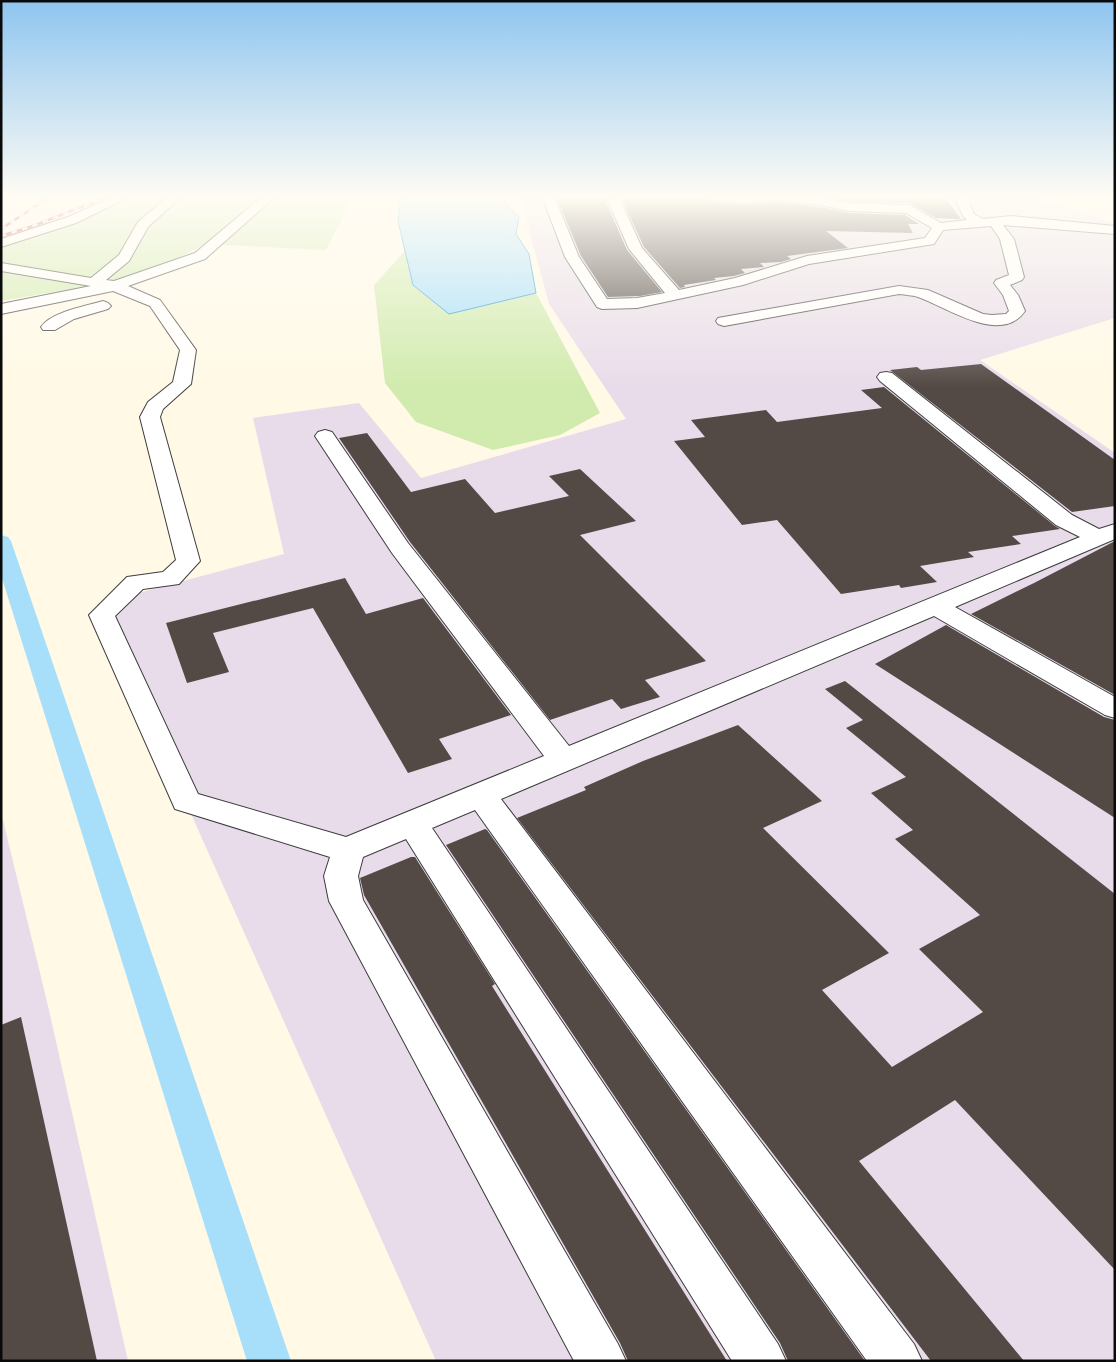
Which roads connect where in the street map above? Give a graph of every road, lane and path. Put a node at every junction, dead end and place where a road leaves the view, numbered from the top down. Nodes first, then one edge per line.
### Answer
1 (122, 260) edge
2 (190, 260) edge
3 (574, 260) edge
4 (645, 260) edge
5 (810, 260) edge
6 (1012, 260) edge
7 (1, 267) edge
8 (94, 282) junction
9 (115, 286) junction
10 (675, 295) junction
11 (141, 297) junction
12 (1, 309) edge
13 (724, 321) dead end
14 (49, 327) dead end
15 (886, 377) dead end
16 (325, 436) dead end
17 (1106, 534) edge
18 (935, 606) junction
19 (1115, 709) edge
20 (563, 760) junction
21 (481, 795) junction
22 (412, 824) junction
23 (348, 850) junction
24 (601, 1361) edge
25 (761, 1361) edge
26 (897, 1361) edge

1 - 8 street
2 - 9 street
3 - 10 street
4 - 10 street
5 - 10 street
6 - 13 street
7 - 8 street
8 - 9 street
9 - 11 street
9 - 12 street
11 - 14 street
11 - 23 street
15 - 17 street
16 - 20 street
17 - 18 street
18 - 19 street
18 - 20 street
20 - 21 street
21 - 22 street
21 - 26 street
22 - 23 street
22 - 25 street
23 - 24 street

